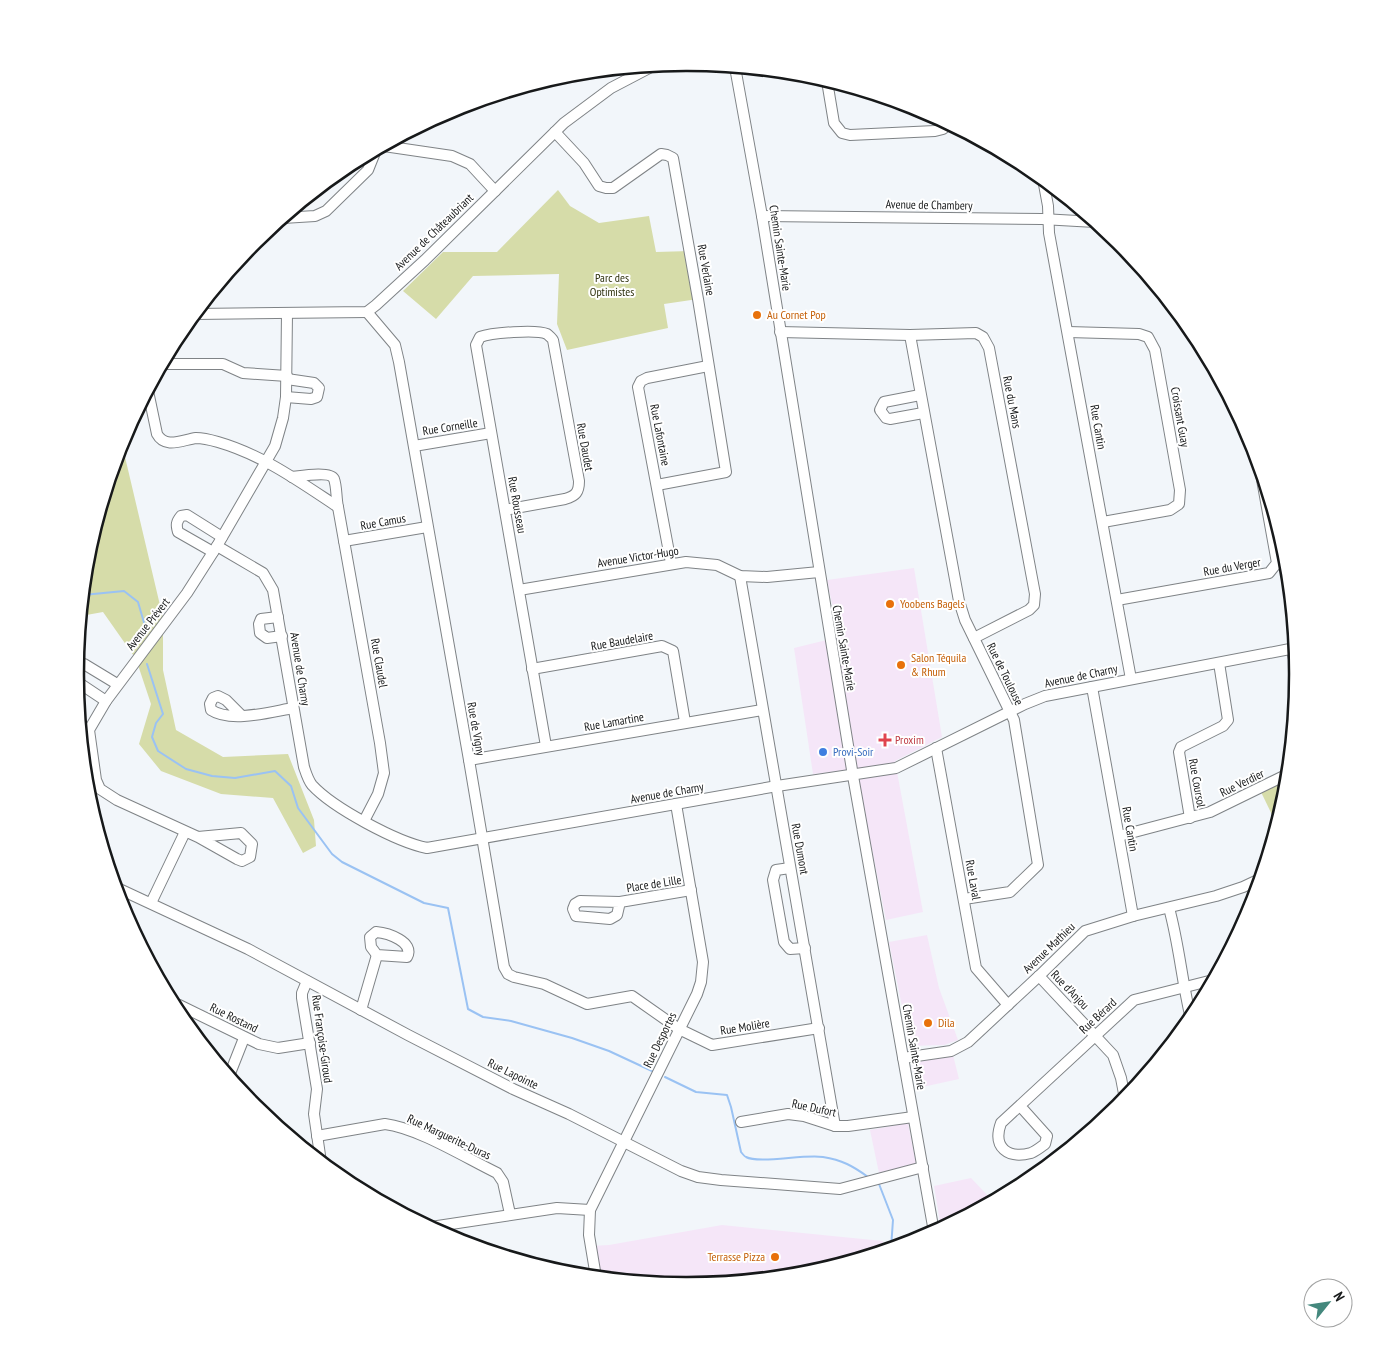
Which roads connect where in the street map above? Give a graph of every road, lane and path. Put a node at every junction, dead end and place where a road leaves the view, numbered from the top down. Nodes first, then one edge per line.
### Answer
1 (638, 74) edge
2 (737, 74) edge
3 (828, 89) edge
4 (943, 129) edge
5 (555, 132) junction
6 (393, 147) edge
7 (372, 160) edge
8 (1045, 190) edge
9 (495, 191) junction
10 (762, 216) junction
11 (294, 217) edge
12 (1048, 219) junction
13 (1085, 222) edge
14 (367, 312) junction
15 (287, 313) junction
16 (203, 314) edge
17 (780, 332) junction
18 (1068, 332) junction
19 (548, 334) joint
20 (910, 335) junction
21 (170, 364) edge
22 (708, 366) junction
23 (287, 378) junction
24 (920, 395) junction
25 (286, 397) junction
26 (150, 400) edge
27 (923, 413) junction
28 (491, 433) junction
29 (414, 446) junction
30 (266, 461) junction
31 (292, 477) junction
32 (657, 485) junction
33 (338, 507) junction
34 (505, 510) junction
35 (1268, 514) edge
36 (1103, 522) junction
37 (427, 527) junction
38 (344, 542) junction
39 (217, 545) junction
40 (671, 563) junction
41 (819, 572) junction
42 (740, 576) junction
43 (519, 590) junction
44 (1117, 600) junction
45 (278, 617) junction
46 (282, 636) junction
47 (974, 638) junction
48 (1288, 649) edge
49 (1219, 663) junction
50 (84, 664) edge
51 (532, 669) junction
52 (1132, 678) junction
53 (117, 684) junction
54 (84, 687) edge
55 (1092, 688) junction
56 (106, 701) junction
57 (294, 708) junction
58 (762, 710) junction
59 (1010, 712) junction
60 (242, 716) dead end
61 (685, 722) junction
62 (546, 746) junction
63 (936, 748) junction
64 (469, 760) junction
65 (853, 776) junction
66 (1280, 778) edge
67 (777, 786) junction
68 (676, 804) junction
69 (1190, 818) junction
70 (364, 822) junction
71 (185, 832) junction
72 (1119, 836) junction
73 (198, 837) junction
74 (481, 839) junction
75 (790, 868) junction
76 (1251, 883) edge
77 (691, 890) junction
78 (125, 891) edge
79 (964, 899) junction
80 (620, 902) dead end
81 (151, 903) junction
82 (1169, 908) junction
83 (1133, 916) junction
84 (805, 948) junction
85 (377, 955) dead end
86 (1039, 976) junction
87 (307, 981) junction
88 (1204, 982) edge
89 (1184, 987) junction
90 (1008, 1005) junction
91 (1189, 1008) edge
92 (186, 1010) edge
93 (361, 1010) junction
94 (818, 1028) junction
95 (679, 1029) junction
96 (1096, 1035) junction
97 (244, 1038) junction
98 (310, 1044) junction
99 (903, 1058) junction
100 (232, 1069) edge
101 (1123, 1089) edge
102 (1021, 1107) junction
103 (913, 1117) junction
104 (741, 1122) dead end
105 (835, 1126) junction
106 (317, 1136) junction
107 (624, 1142) junction
108 (320, 1152) edge
109 (923, 1167) junction
110 (590, 1210) junction
111 (510, 1214) junction
112 (933, 1224) edge
113 (443, 1225) edge
114 (595, 1270) edge

1 - 5 street, Avenue de Châteaubriant
2 - 10 street, Chemin Sainte-Marie
3 - 4 street
5 - 9 street, Avenue de Châteaubriant
5 - 22 street, Rue Verlaine
6 - 9 street
7 - 11 street
8 - 12 street, Rue Cantin
9 - 14 street, Avenue de Châteaubriant
10 - 12 street, Avenue de Chambery
10 - 17 street, Chemin Sainte-Marie
12 - 13 street, Avenue de Chambery
12 - 18 street, Rue Cantin
14 - 15 street
14 - 29 street, Rue de Vigny
15 - 16 street
15 - 23 street, Avenue Prévert
17 - 20 street, Rue du Mans
17 - 41 street, Chemin Sainte-Marie
18 - 36 street, Rue Cantin
18 - 36 street, Croissant Guay
19 - 28 street, Rue Rousseau
19 - 34 street, Rue Daudet
20 - 24 street, Rue de Toulouse
20 - 47 street, Rue du Mans
21 - 23 street
22 - 32 street, Rue Lafontaine
22 - 32 street, Rue Verlaine
23 - 25 street, Avenue Prévert
23 - 25 street
24 - 27 street, Rue de Toulouse
24 - 27 street
25 - 30 street, Avenue Prévert
26 - 30 street
27 - 47 street, Rue de Toulouse
28 - 29 street, Rue Corneille
28 - 34 street, Rue Rousseau
29 - 37 street, Rue de Vigny
30 - 31 street
30 - 39 street, Avenue Prévert
31 - 33 street
31 - 33 street, Rue Claudel
32 - 40 street, Rue Lafontaine
33 - 38 street, Rue Claudel
34 - 43 street, Rue Rousseau
35 - 44 street, Rue du Verger
36 - 44 street, Rue Cantin
37 - 38 street, Rue Camus
37 - 64 street, Rue de Vigny
38 - 70 street, Rue Claudel
39 - 45 street, Avenue de Charny
39 - 53 street, Avenue Prévert
40 - 42 street, Avenue Victor-Hugo
40 - 43 street, Avenue Victor-Hugo
41 - 42 street, Avenue Victor-Hugo
41 - 65 street, Chemin Sainte-Marie
42 - 58 street, Rue Dumont
43 - 51 street, Rue Rousseau
44 - 52 street, Rue Cantin
45 - 46 street, Avenue de Charny
45 - 46 street
46 - 57 street, Avenue de Charny
47 - 59 street, Rue de Toulouse
48 - 49 street, Avenue de Charny
49 - 52 street, Avenue de Charny
49 - 69 street, Rue Coursol
50 - 53 street
51 - 61 street, Rue Baudelaire
51 - 62 street, Rue Rousseau
52 - 55 street, Avenue de Charny
53 - 56 street, Avenue Prévert
54 - 56 street
55 - 59 street, Avenue de Charny
55 - 72 street, Rue Cantin
56 - 71 street, Avenue Prévert
57 - 60 street
57 - 70 street, Avenue de Charny
58 - 61 street, Rue Lamartine
58 - 67 street, Rue Dumont
59 - 63 street, Avenue de Charny
59 - 79 street, Rue de Toulouse
61 - 62 street, Rue Lamartine
62 - 64 street, Rue Lamartine
63 - 65 street, Avenue de Charny
63 - 79 street, Rue Laval
64 - 74 street, Rue de Vigny
65 - 67 street, Avenue de Charny
65 - 99 street, Chemin Sainte-Marie
66 - 69 street, Rue Verdier
67 - 68 street, Avenue de Charny
67 - 75 street, Rue Dumont
68 - 74 street, Avenue de Charny
68 - 77 street, Rue Desportes
69 - 72 street, Rue Verdier
70 - 74 street, Avenue de Charny
71 - 73 street
71 - 81 street
72 - 83 street, Rue Cantin
73 - 73 street
74 - 95 street, Rue de Vigny
75 - 84 street, Rue Dumont
75 - 84 street
76 - 82 street, Avenue Mathieu
77 - 80 street, Place de Lille
77 - 95 street, Rue Desportes
78 - 81 street, Rue Lapointe
79 - 90 street, Rue Laval
81 - 87 street, Rue Lapointe
82 - 83 street, Avenue Mathieu
82 - 89 street
83 - 86 street, Avenue Mathieu
84 - 94 street, Rue Dumont
85 - 93 street
86 - 90 street, Avenue Mathieu
86 - 96 street, Rue d'Anjou
87 - 93 street, Rue Lapointe
87 - 98 street, Rue Françoise-Giroud
88 - 89 street, Rue Bérard
89 - 91 street
89 - 96 street, Rue Bérard
90 - 99 street, Avenue Mathieu
92 - 97 street, Rue Rostand
93 - 107 street, Rue Lapointe
94 - 95 street, Rue Molière
94 - 105 street, Rue Dumont
95 - 107 street, Rue Desportes
96 - 101 street, Rue d'Anjou
96 - 102 street, Rue Bérard
97 - 98 street, Rue Rostand
97 - 100 street
98 - 106 street, Rue Françoise-Giroud
99 - 103 street, Chemin Sainte-Marie
102 - 102 street, Rue Bérard
103 - 105 street, Rue Dufort
103 - 109 street, Chemin Sainte-Marie
104 - 105 street, Rue Dufort
106 - 108 street, Rue Françoise-Giroud
106 - 111 street, Rue Marguerite-Duras
107 - 109 street, Rue Lapointe
107 - 110 street, Rue Desportes
109 - 112 street, Chemin Sainte-Marie
110 - 111 street
110 - 114 street, Rue Desportes
111 - 113 street

